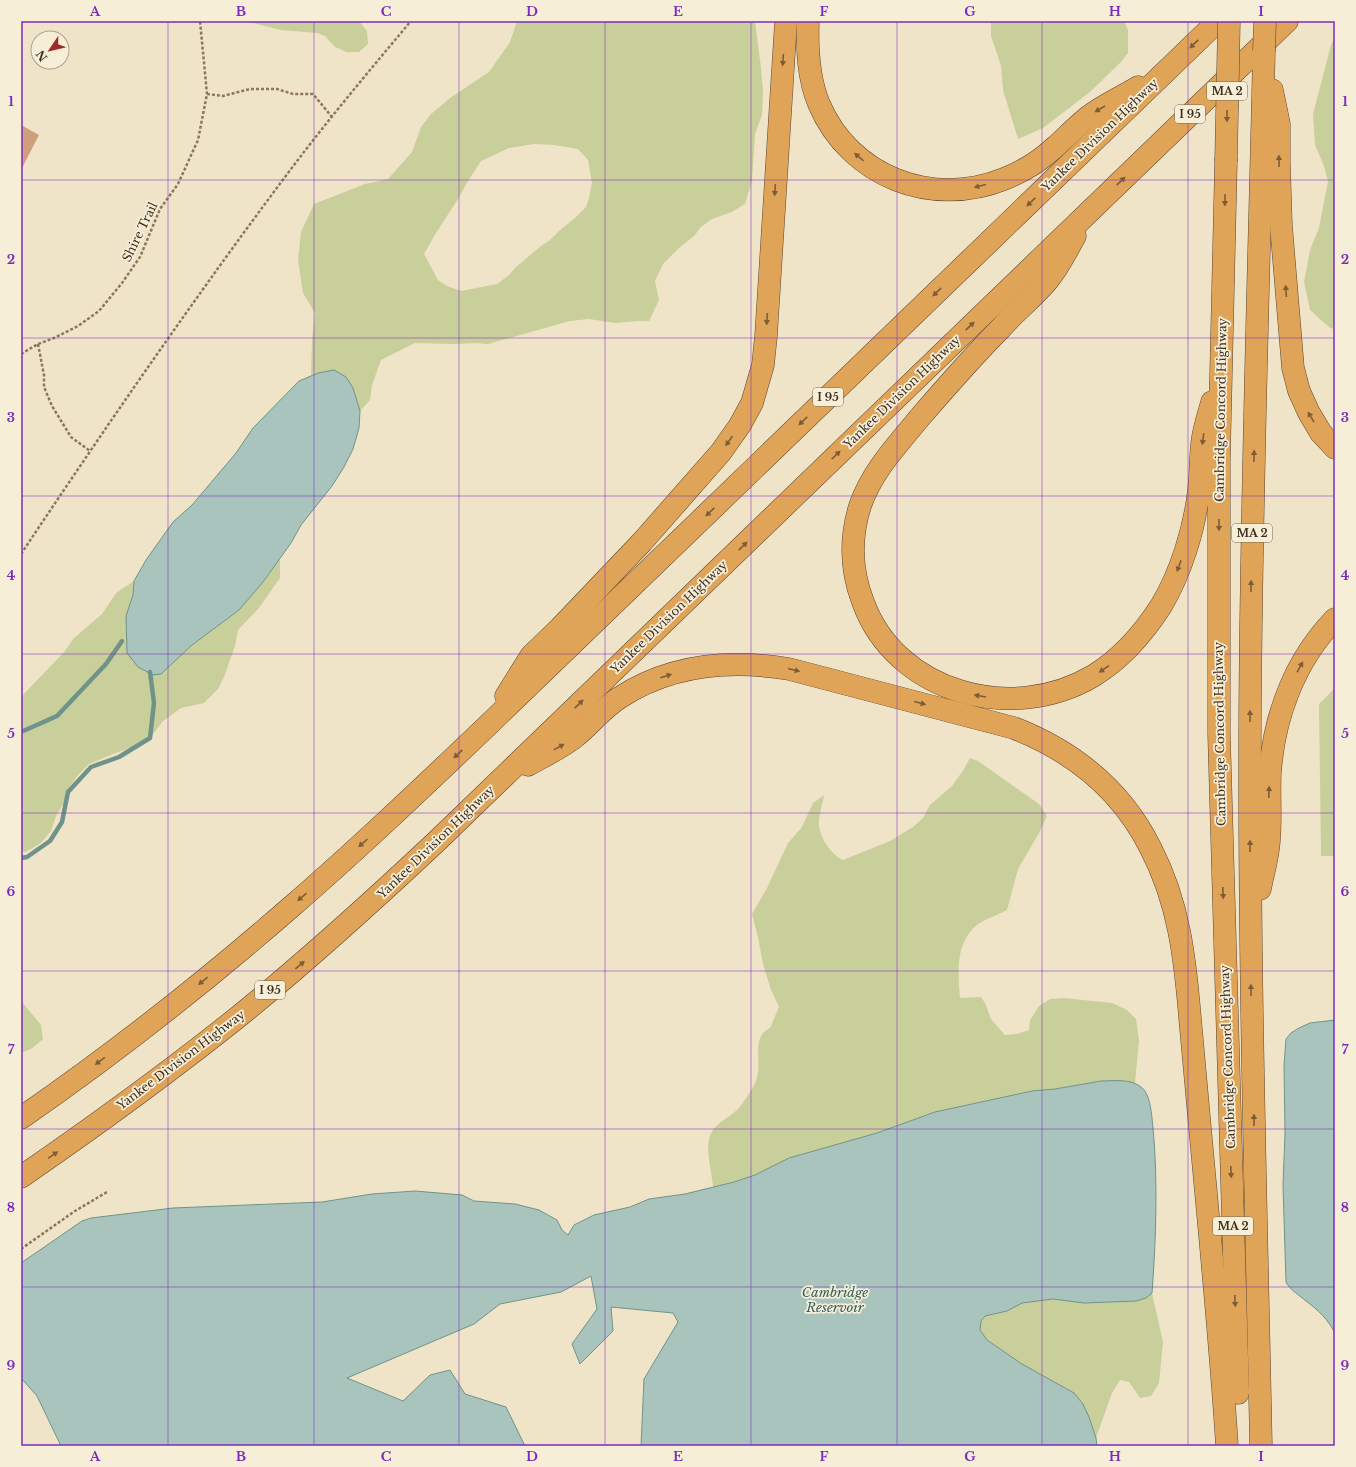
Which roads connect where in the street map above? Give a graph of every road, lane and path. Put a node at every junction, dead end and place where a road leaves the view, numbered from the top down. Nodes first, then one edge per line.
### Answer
1 (200, 21) edge
2 (411, 21) edge
3 (786, 21) edge
4 (808, 21) edge
5 (1218, 21) edge
6 (1229, 21) edge
7 (1265, 21) edge
8 (1287, 21) edge
9 (1170, 68) junction
10 (206, 94) junction
11 (332, 117) junction
12 (1269, 119) junction
13 (1093, 208) junction
14 (38, 344) junction
15 (21, 354) edge
16 (1222, 360) junction
17 (1335, 448) edge
18 (90, 452) junction
19 (21, 554) edge
20 (1335, 619) edge
21 (486, 727) junction
22 (500, 780) junction
23 (1250, 941) junction
24 (21, 1118) edge
25 (21, 1177) edge
26 (1255, 1187) junction
27 (107, 1192) dead end
28 (21, 1249) edge
29 (1227, 1446) edge
30 (1239, 1446) edge
31 (1261, 1446) edge
32 (1272, 1446) edge

1 - 10 path, Shire Trail
2 - 11 path
3 -> 21 highway
9 -> 4 highway
5 -> 9 highway, Yankee Division Highway / I 95
6 -> 16 highway, Cambridge Concord Highway / MA 2, bridge
7 - 12 highway, bridge
13 -> 8 highway, Yankee Division Highway / I 95
9 -> 21 highway, Yankee Division Highway / I 95
10 - 11 path
10 - 14 path, Shire Trail
11 - 18 path
17 -> 12 highway
23 -> 12 highway, Cambridge Concord Highway / MA 2
16 -> 13 highway
22 -> 13 highway, Yankee Division Highway / I 95
14 - 15 path, Shire Trail
14 - 18 path
16 -> 30 highway, Cambridge Concord Highway / MA 2
18 - 19 path
23 -> 20 highway
21 -> 24 highway, Yankee Division Highway / I 95
25 -> 22 highway, Yankee Division Highway / I 95
22 -> 29 highway
26 -> 23 highway, Cambridge Concord Highway / MA 2
26 - 31 highway, Cambridge Concord Highway / MA 2
26 - 32 highway
27 - 28 path

